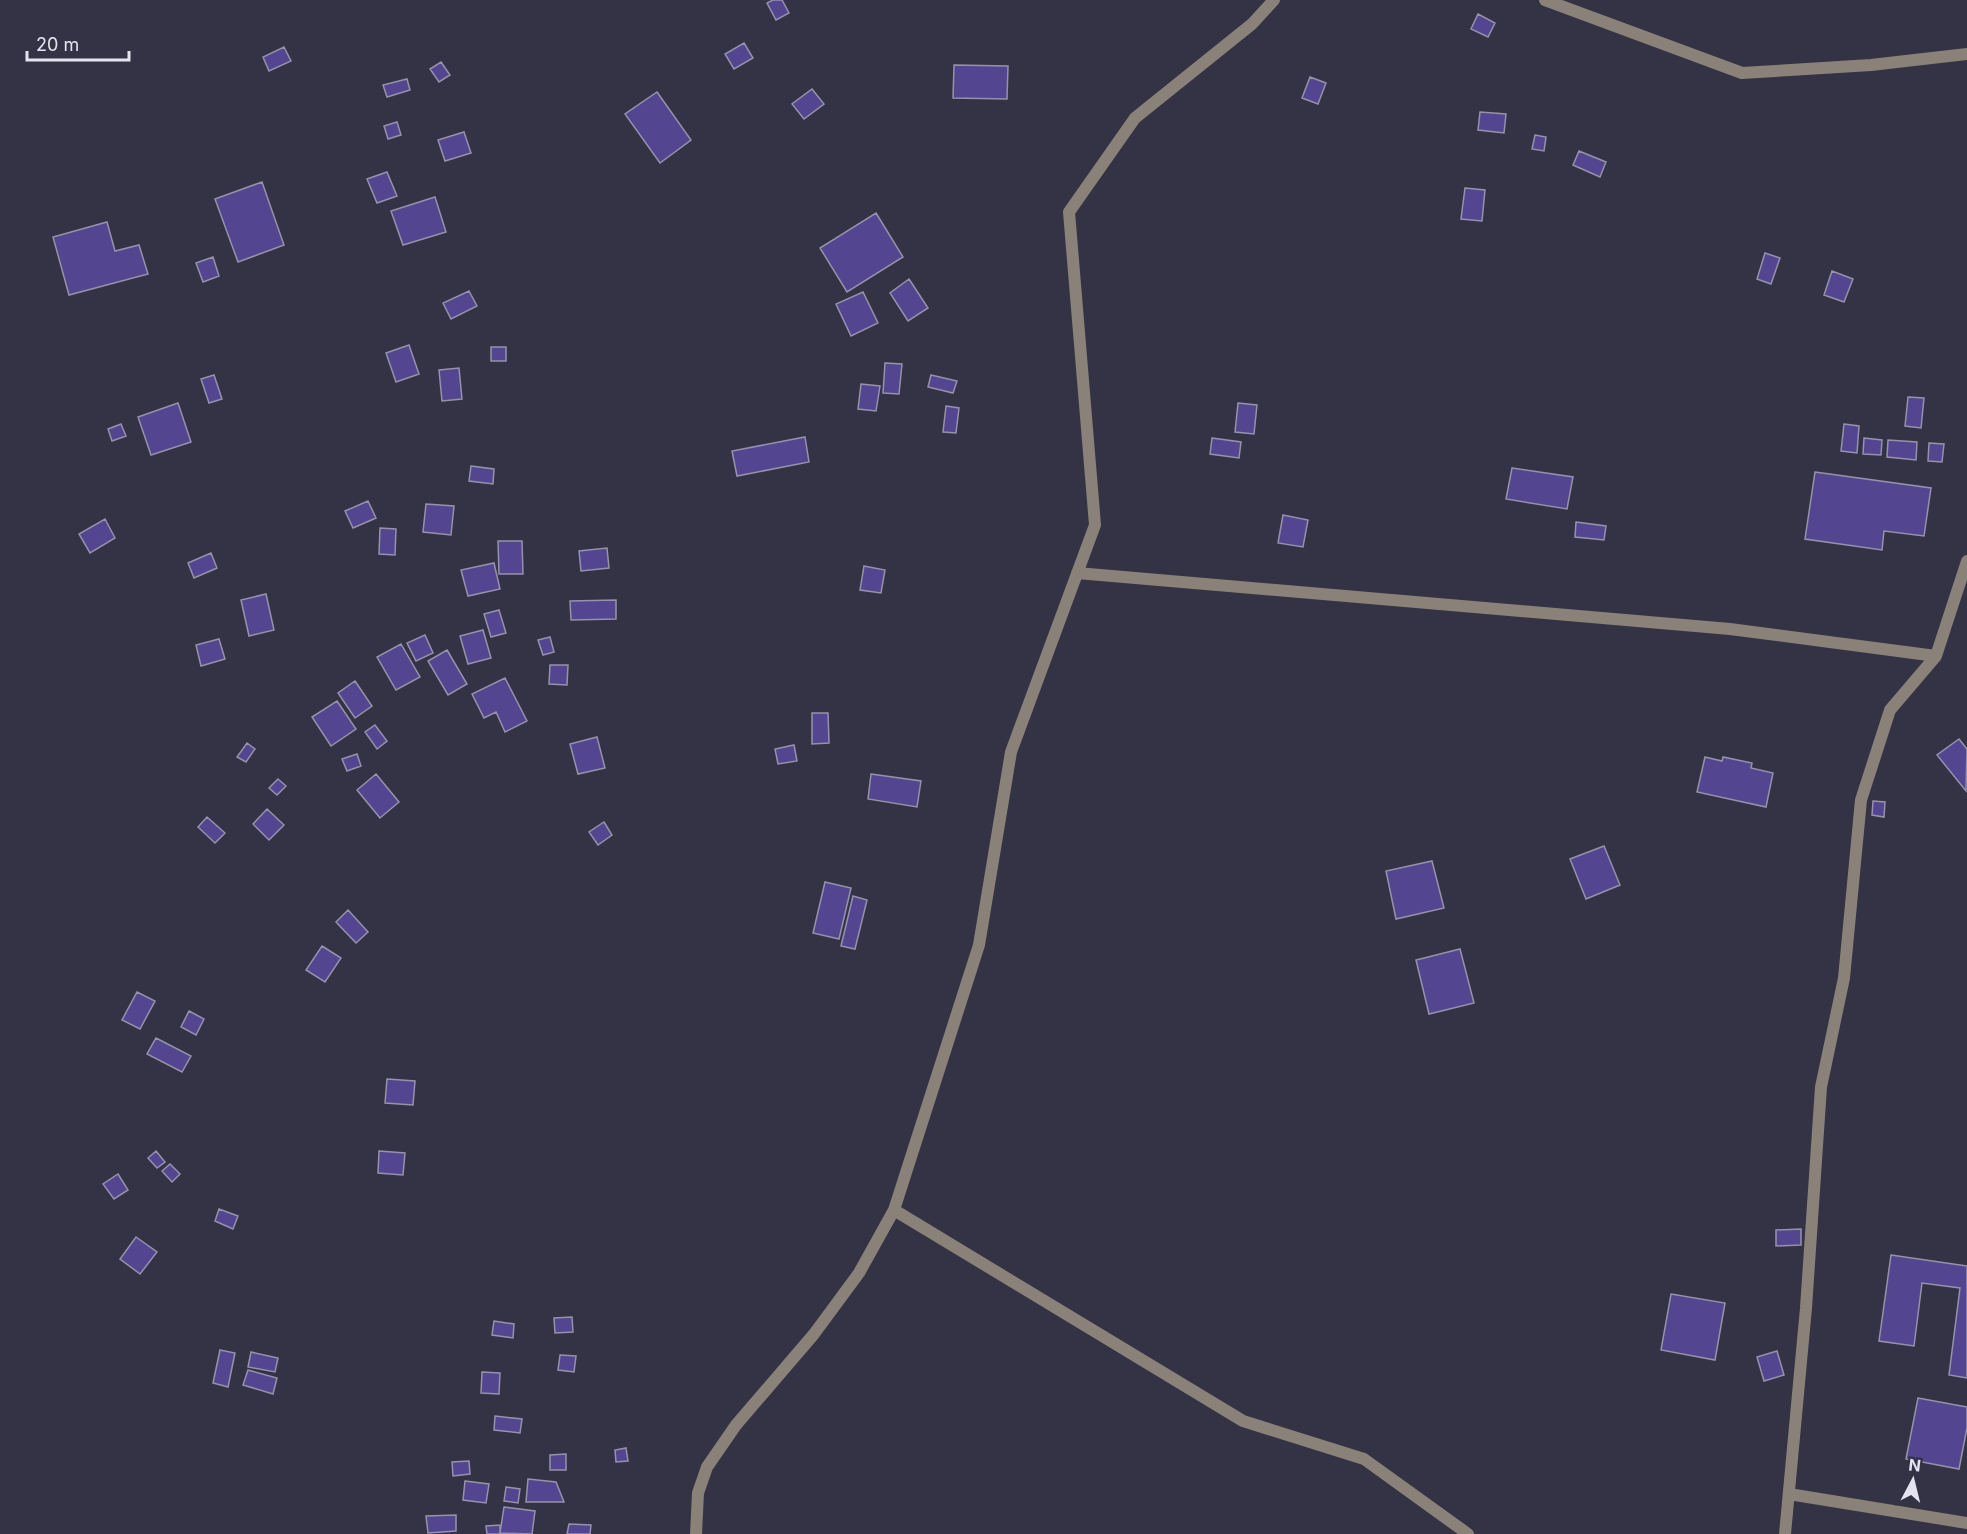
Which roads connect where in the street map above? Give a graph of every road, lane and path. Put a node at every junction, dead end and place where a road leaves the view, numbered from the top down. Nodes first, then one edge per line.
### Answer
1 (1274, 0) edge
2 (1545, 0) edge
3 (1967, 54) edge
4 (1967, 561) edge
5 (1077, 573) junction
6 (1936, 656) junction
7 (894, 1210) junction
8 (1789, 1494) junction
9 (1967, 1523) edge
10 (696, 1534) edge
11 (1468, 1534) edge
12 (1785, 1534) edge

1 - 5 street
2 - 3 street
4 - 6 street
5 - 6 street
5 - 7 street
6 - 8 street
7 - 10 street
7 - 11 street
8 - 9 street
8 - 12 street

